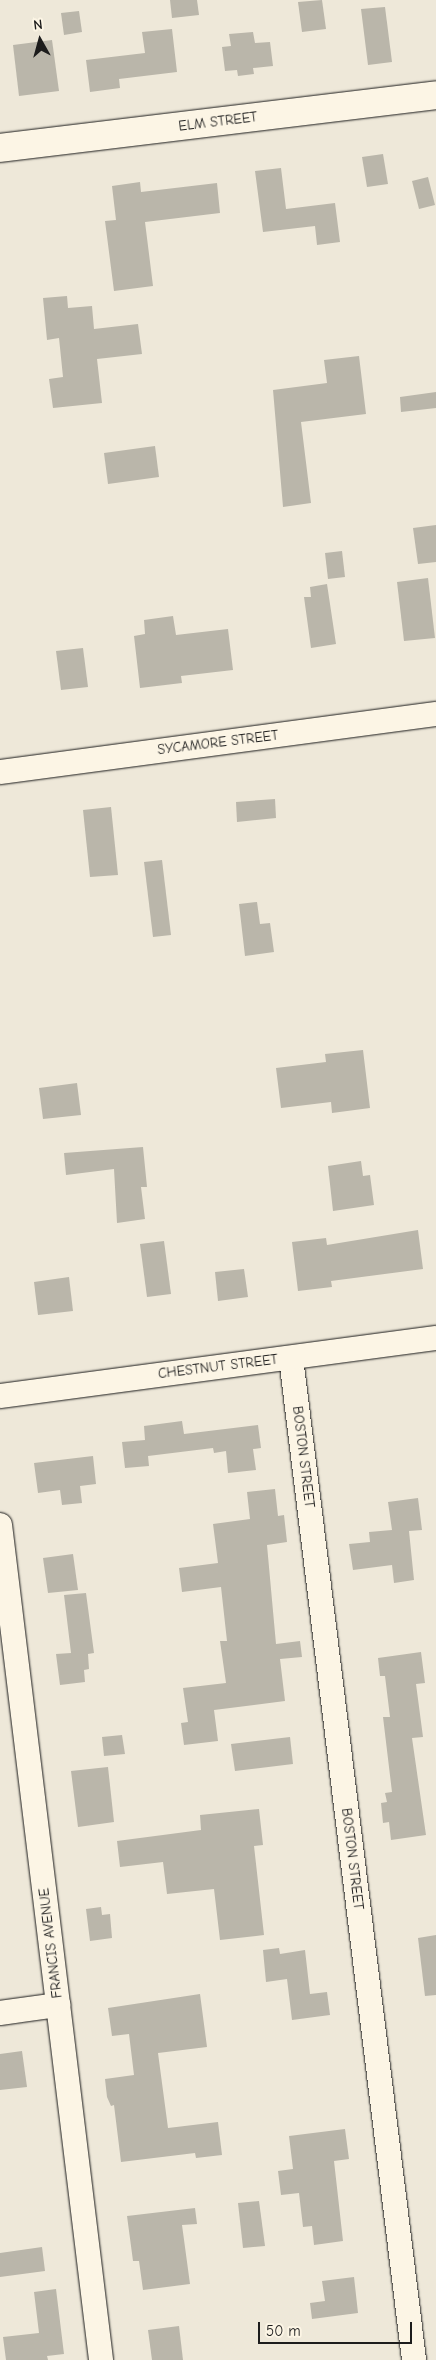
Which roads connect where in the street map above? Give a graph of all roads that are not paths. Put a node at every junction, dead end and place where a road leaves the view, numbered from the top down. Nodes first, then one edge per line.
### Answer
1 (436, 95) edge
2 (0, 148) edge
3 (436, 714) edge
4 (0, 772) edge
5 (436, 1338) edge
6 (291, 1358) junction
7 (0, 1396) edge
8 (0, 1525) edge
9 (58, 2006) junction
10 (0, 2013) edge
11 (102, 2360) edge
12 (414, 2360) edge

1 - 2 main road, ELM STREET
3 - 4 street, SYCAMORE STREET
5 - 6 street, CHESTNUT STREET
6 - 7 street, CHESTNUT STREET
6 - 12 street, BOSTON STREET
8 - 9 street, FRANCIS AVENUE
9 - 10 street
9 - 11 street, FRANCIS AVENUE

